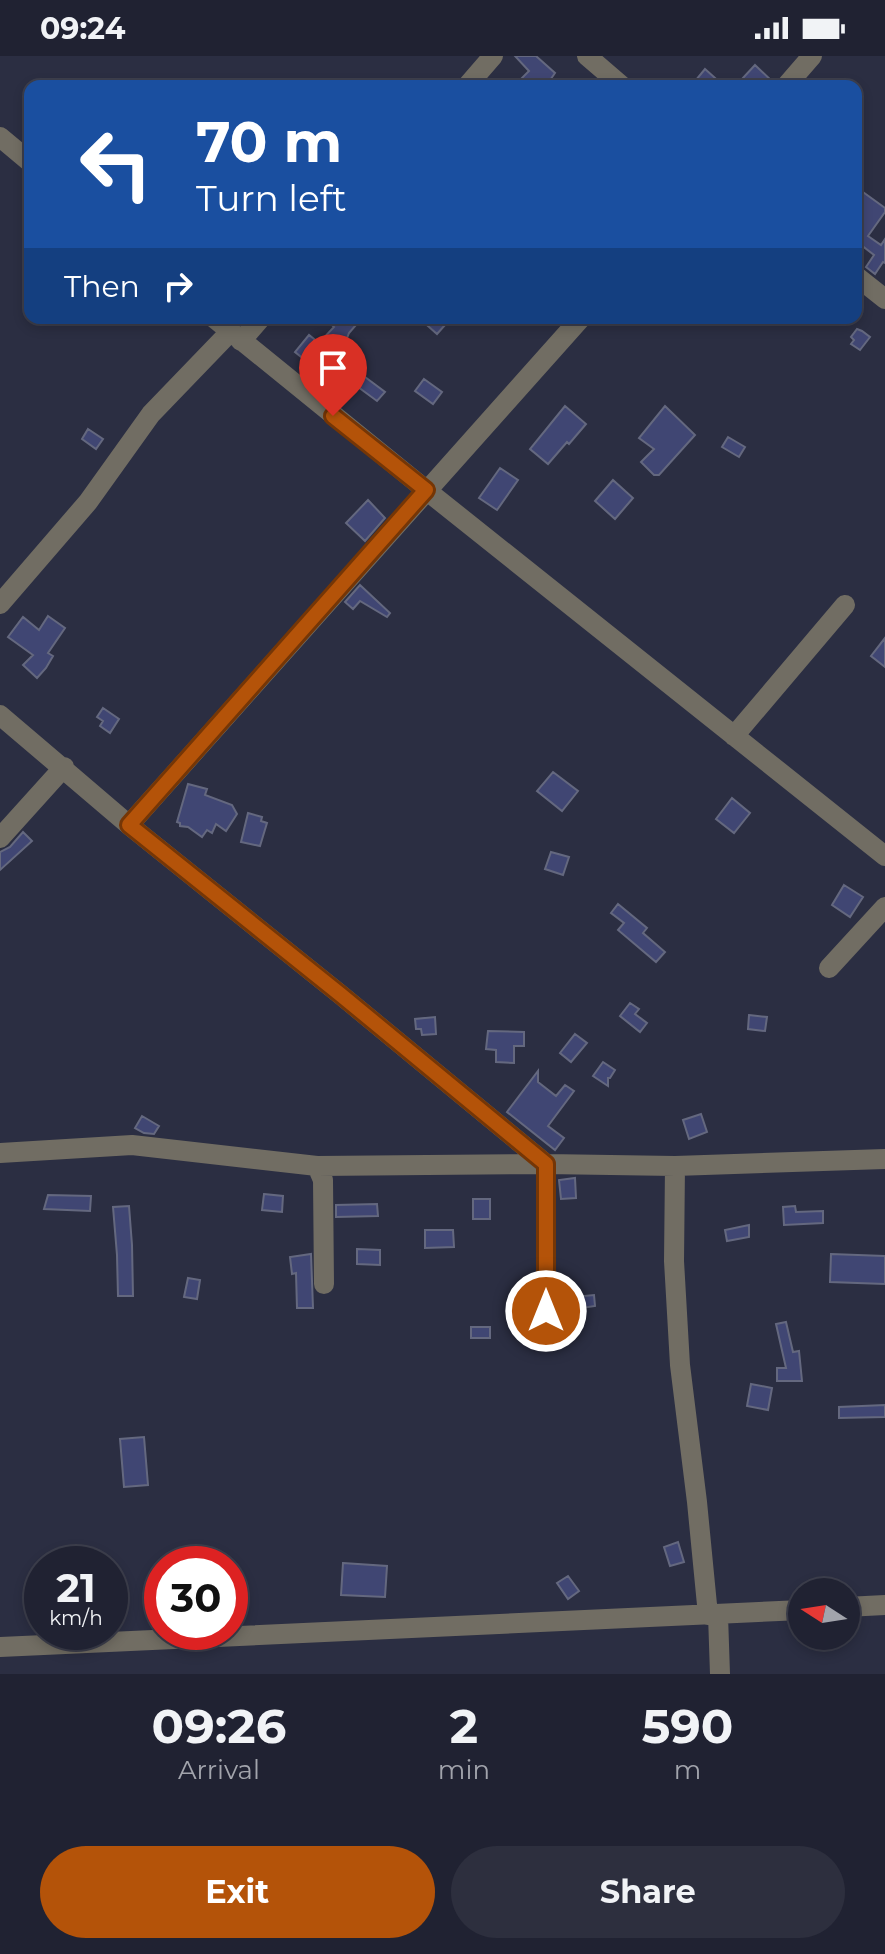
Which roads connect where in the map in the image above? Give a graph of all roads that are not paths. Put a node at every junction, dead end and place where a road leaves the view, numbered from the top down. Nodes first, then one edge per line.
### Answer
1 (493, 56) edge
2 (587, 56) edge
3 (812, 56) edge
4 (472, 80) edge
5 (615, 80) edge
6 (791, 80) edge
7 (0, 137) edge
8 (24, 157) edge
9 (862, 281) edge
10 (885, 299) edge
11 (221, 324) edge
12 (252, 324) edge
13 (576, 324) edge
14 (235, 336) junction
15 (426, 490) junction
16 (0, 604) edge
17 (845, 605) dead end
18 (0, 715) edge
19 (734, 736) junction
20 (64, 767) junction
21 (129, 825) junction
22 (0, 838) edge
23 (885, 856) edge
24 (885, 907) edge
25 (829, 968) dead end
26 (0, 1153) edge
27 (885, 1159) edge
28 (546, 1164) junction
29 (317, 1166) junction
30 (675, 1166) junction
31 (324, 1284) dead end
32 (546, 1311) dead end
33 (885, 1605) edge
34 (860, 1606) edge
35 (788, 1611) edge
36 (713, 1615) junction
37 (0, 1647) edge
38 (720, 1674) edge

1 - 4 street
2 - 5 street
3 - 6 street
7 - 8 street
9 - 10 street
11 - 14 street
12 - 14 street
13 - 15 street
14 - 15 street
14 - 16 street
15 - 19 street
15 - 21 street
17 - 19 street
18 - 20 street
19 - 23 street
20 - 21 street
20 - 22 street
21 - 28 street
24 - 25 street
26 - 29 street
27 - 30 street
28 - 29 street
28 - 30 street
28 - 32 street
29 - 31 street
30 - 36 street
33 - 34 street
35 - 36 street
36 - 37 street
36 - 38 street

